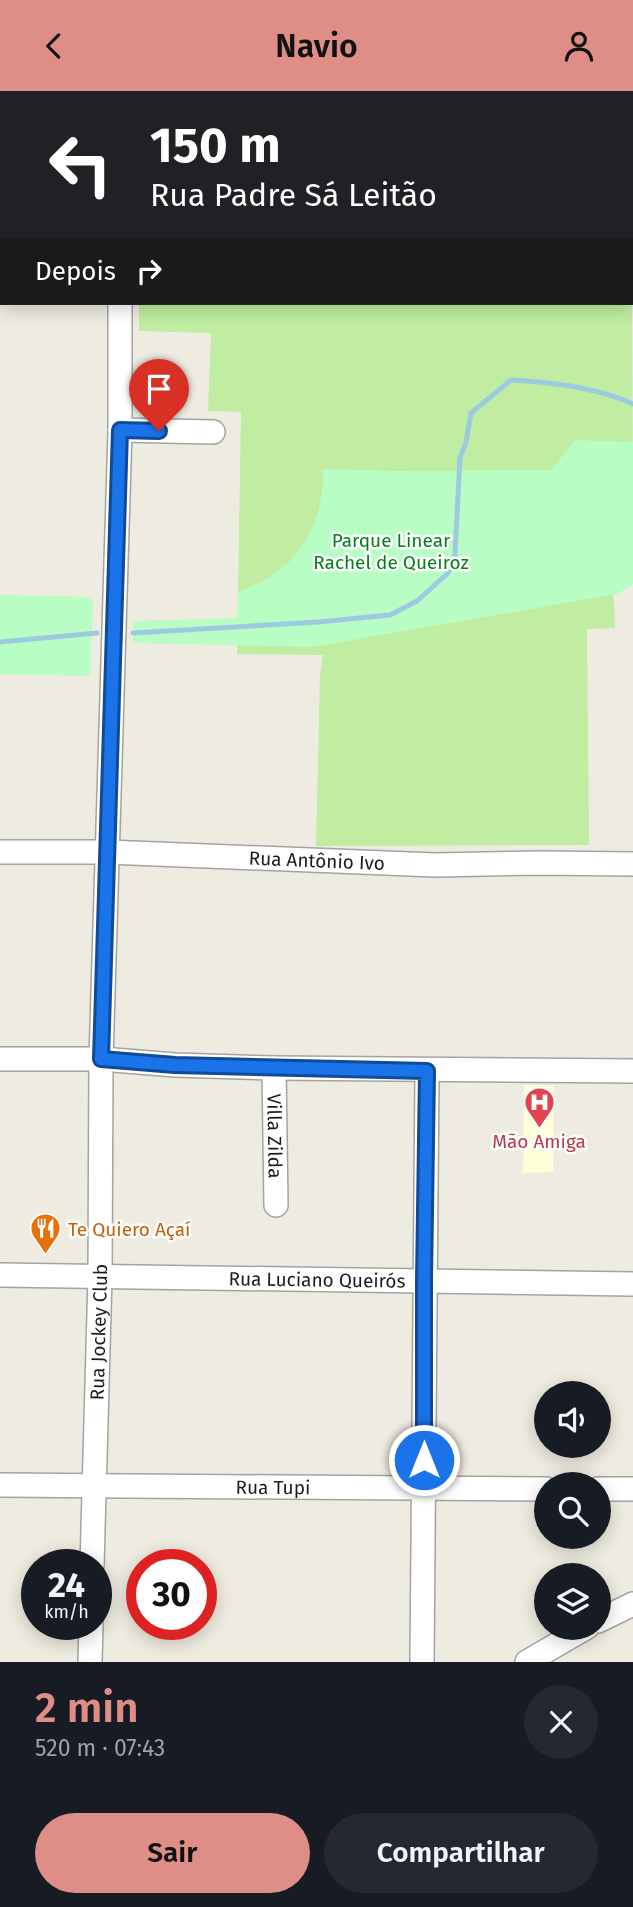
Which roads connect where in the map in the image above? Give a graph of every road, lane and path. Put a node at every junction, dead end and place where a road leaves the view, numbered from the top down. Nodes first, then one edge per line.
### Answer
1 (120, 305) edge
2 (120, 430) junction
3 (213, 432) dead end
4 (0, 852) edge
5 (107, 852) junction
6 (633, 864) edge
7 (0, 1059) edge
8 (101, 1059) junction
9 (274, 1068) junction
10 (427, 1071) junction
11 (633, 1071) edge
12 (276, 1205) dead end
13 (0, 1275) edge
14 (100, 1277) junction
15 (424, 1281) junction
16 (633, 1284) edge
17 (94, 1484) junction
18 (0, 1485) edge
19 (424, 1488) junction
20 (534, 1489) edge
21 (611, 1489) edge
22 (633, 1489) edge
23 (92, 1549) edge
24 (633, 1604) edge
25 (611, 1615) edge
26 (91, 1640) edge
27 (565, 1640) edge
28 (90, 1662) edge
29 (422, 1662) edge
30 (527, 1662) edge

1 - 2 street, Rua Jockey Club
2 - 3 street
2 - 5 street, Rua Jockey Club
4 - 5 street, Rua Antônio Ivo
5 - 6 street, Rua Antônio Ivo
5 - 8 street, Rua Jockey Club
7 - 8 street
8 - 9 street
8 - 14 street, Rua Jockey Club
9 - 10 street
9 - 12 street, Villa Zilda
10 - 11 street
10 - 15 street
13 - 14 street, Rua Luciano Queirós
14 - 15 street, Rua Luciano Queirós
14 - 17 street, Rua Jockey Club
15 - 16 street, Rua Luciano Queirós
15 - 19 street
17 - 18 street, Rua Tupi
17 - 19 street, Rua Tupi
17 - 23 street, Rua Jockey Club
19 - 20 street, Rua Tupi
19 - 29 street
21 - 22 street
24 - 25 street
26 - 28 street
27 - 30 street

